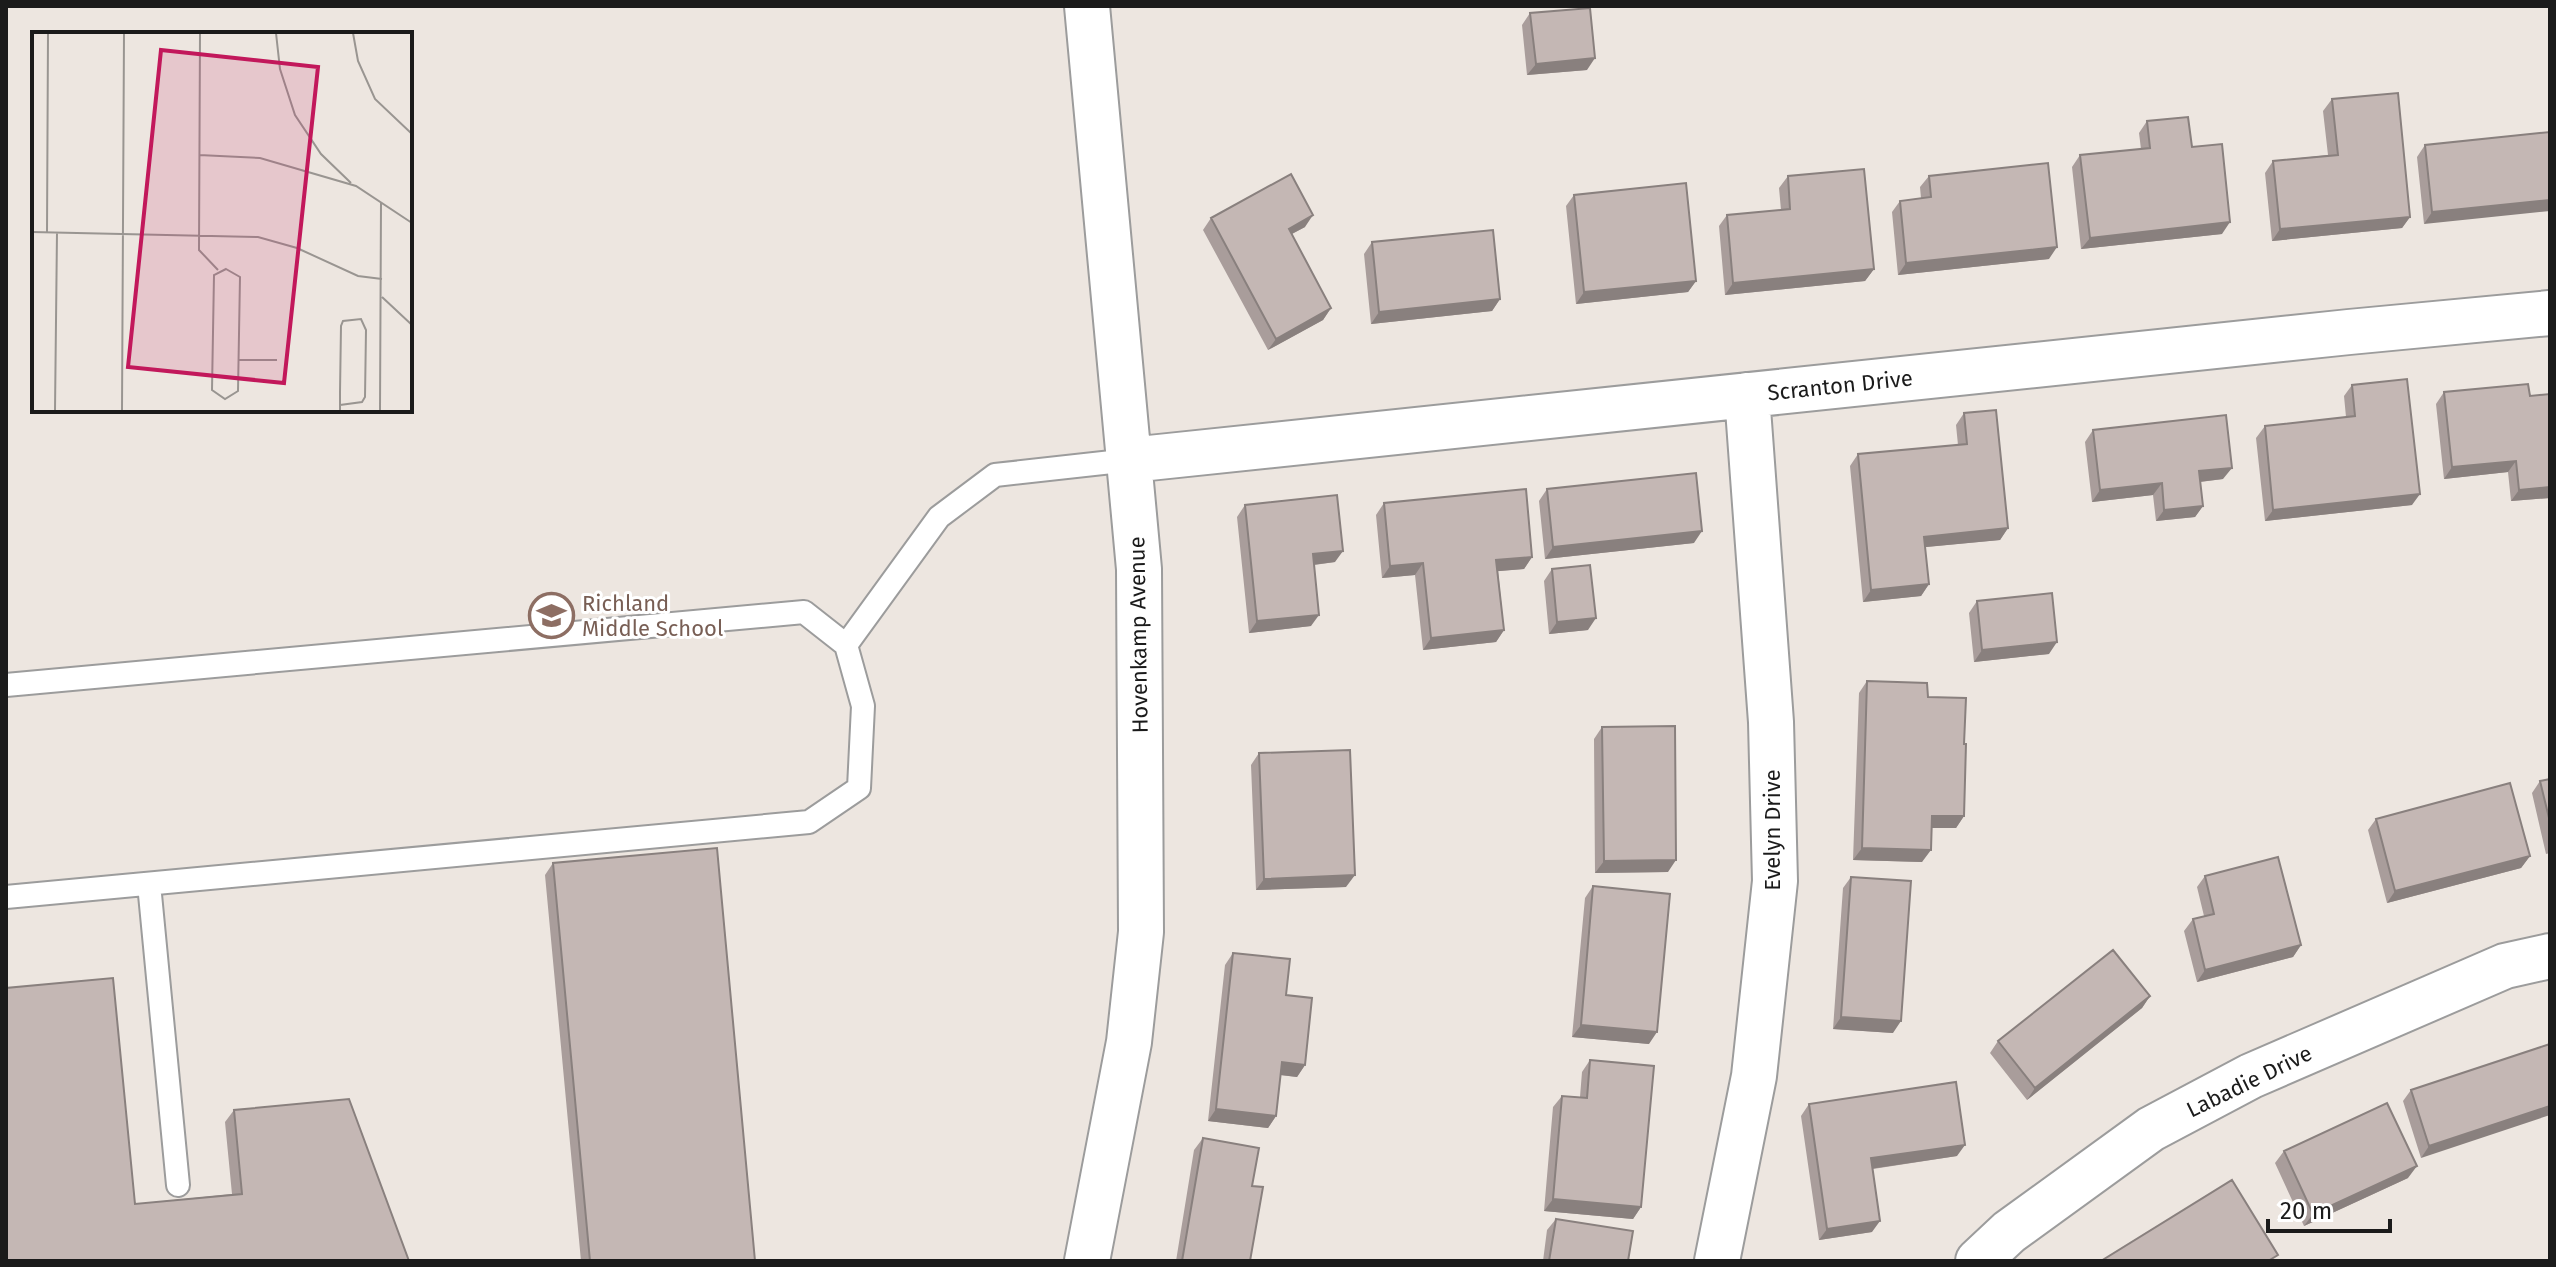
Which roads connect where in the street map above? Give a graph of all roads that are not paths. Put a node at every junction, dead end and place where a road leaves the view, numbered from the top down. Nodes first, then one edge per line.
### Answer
1 (1087, 6) edge
2 (2550, 313) edge
3 (1747, 395) junction
4 (1130, 460) junction
5 (846, 645) junction
6 (6, 685) edge
7 (149, 884) junction
8 (6, 897) edge
9 (2550, 956) edge
10 (178, 1185) dead end
11 (1087, 1261) edge
12 (1717, 1261) edge
13 (1978, 1261) edge

1 - 4 street, Hovenkamp Avenue
2 - 3 street, Scranton Drive
3 - 4 street, Scranton Drive
3 - 12 street, Evelyn Drive
4 - 5 lane
4 - 11 street, Hovenkamp Avenue
5 - 6 lane
5 - 7 lane
7 - 8 lane
7 - 10 lane
9 - 13 street, Labadie Drive

